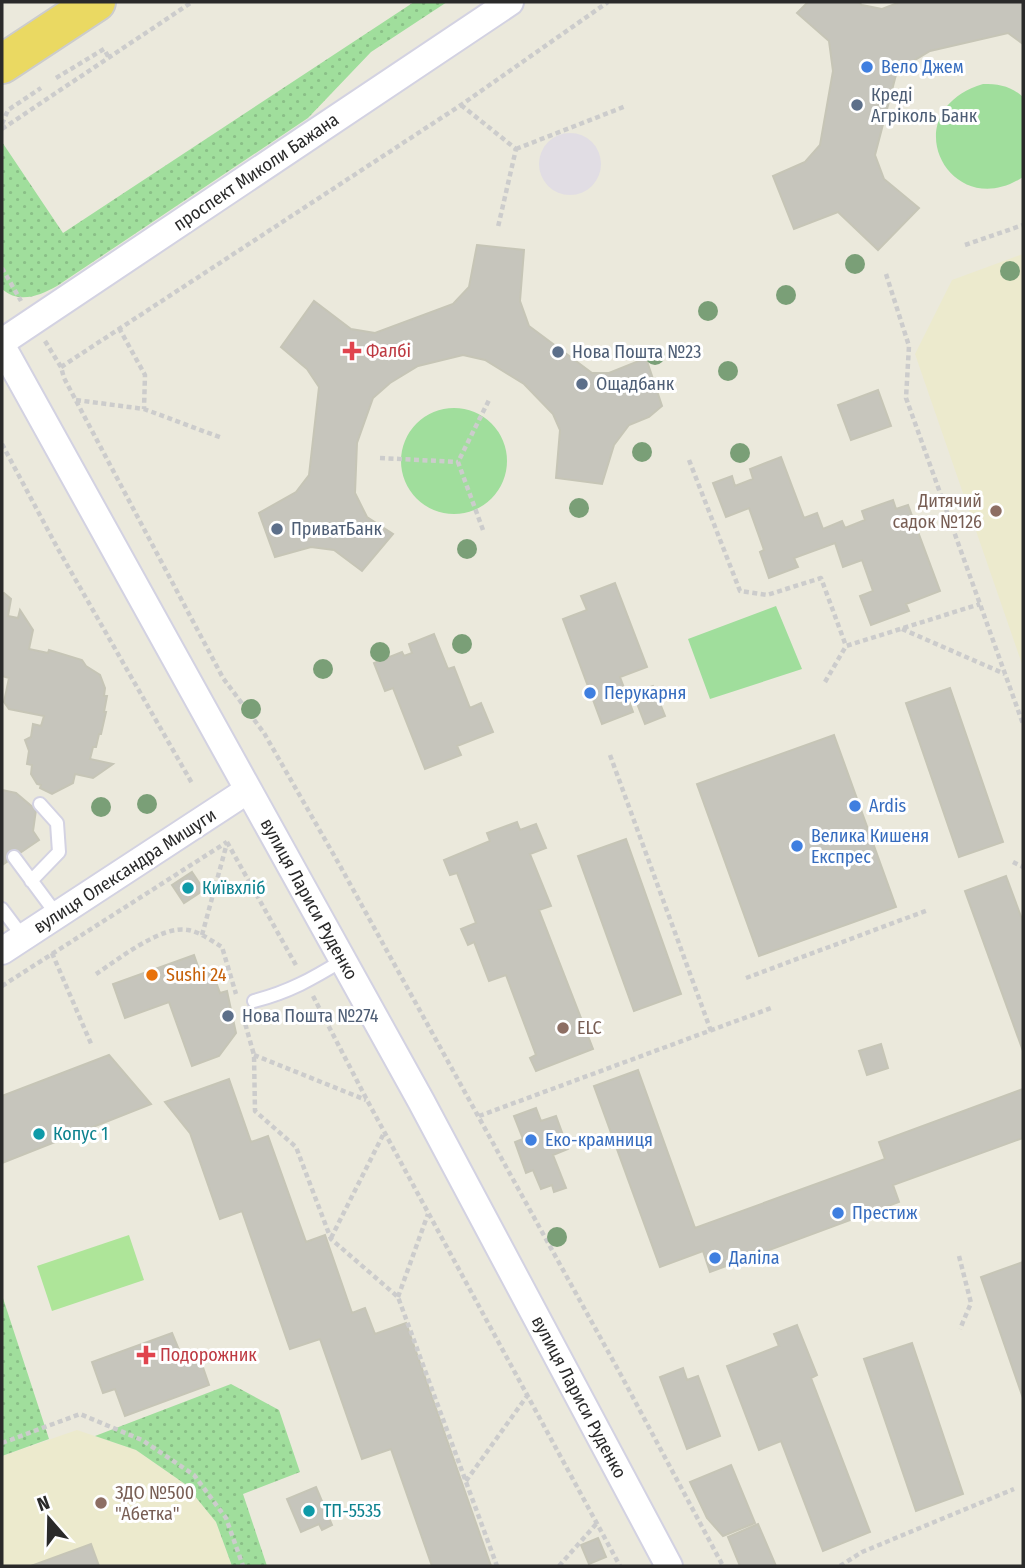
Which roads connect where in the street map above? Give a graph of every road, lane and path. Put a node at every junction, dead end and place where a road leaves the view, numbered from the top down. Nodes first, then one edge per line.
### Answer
1 (96, 2) edge
2 (192, 2) edge
3 (510, 2) edge
4 (608, 2) edge
5 (109, 58) junction
6 (2, 64) edge
7 (56, 78) dead end
8 (41, 88) dead end
9 (461, 105) junction
10 (625, 106) dead end
11 (2, 124) edge
12 (2, 129) edge
13 (516, 149) junction
14 (1023, 225) edge
15 (498, 227) dead end
16 (965, 245) dead end
17 (886, 274) dead end
18 (119, 328) junction
19 (2, 344) edge
20 (490, 398) dead end
21 (75, 400) junction
22 (144, 410) junction
23 (222, 438) dead end
24 (2, 444) edge
25 (380, 457) dead end
26 (689, 460) dead end
27 (458, 462) junction
28 (483, 530) dead end
29 (980, 604) junction
30 (901, 629) junction
31 (846, 646) junction
32 (1005, 674) junction
33 (825, 681) dead end
34 (1023, 724) edge
35 (610, 755) dead end
36 (193, 785) dead end
37 (248, 790) junction
38 (40, 804) dead end
39 (227, 842) junction
40 (14, 857) dead end
41 (1013, 862) dead end
42 (1023, 867) edge
43 (32, 881) junction
44 (2, 909) edge
45 (928, 910) dead end
46 (57, 915) junction
47 (202, 935) junction
48 (12, 944) edge
49 (52, 953) junction
50 (343, 960) junction
51 (96, 974) dead end
52 (746, 978) dead end
53 (307, 983) junction
54 (2, 986) edge
55 (236, 995) dead end
56 (254, 1001) dead end
57 (240, 1007) dead end
58 (774, 1007) dead end
59 (711, 1031) junction
60 (92, 1046) dead end
61 (254, 1055) junction
62 (367, 1100) junction
63 (479, 1116) junction
64 (384, 1132) junction
65 (428, 1214) junction
66 (331, 1239) junction
67 (958, 1256) dead end
68 (398, 1297) junction
69 (960, 1329) dead end
70 (527, 1396) junction
71 (2, 1443) edge
72 (466, 1481) junction
73 (1014, 1489) dead end
74 (597, 1523) junction
75 (243, 1566) edge
76 (497, 1566) edge
77 (559, 1566) edge
78 (620, 1566) edge
79 (670, 1566) edge
80 (723, 1566) edge
81 (840, 1566) edge

1 - 6 highway
2 - 5 path
3 - 19 street, проспект Миколи Бажана
4 - 9 path
5 - 7 path
5 - 12 path
8 - 11 path
9 - 13 path
9 - 18 path
10 - 13 path
13 - 15 path
14 - 16 path
17 - 29 path
18 - 21 path
18 - 22 path
19 - 37 street, вулиця Лариси Руденко
20 - 27 path
21 - 22 path
21 - 63 path
22 - 23 path
24 - 36 path
25 - 27 path
26 - 31 path
27 - 28 path
29 - 30 path
29 - 32 path
30 - 31 path
30 - 32 path
31 - 33 path
32 - 34 path
35 - 59 path
37 - 46 street, вулиця Олександра Мишуги
37 - 50 street, вулиця Лариси Руденко
38 - 43 lane
39 - 47 path
39 - 49 path
39 - 53 path
40 - 43 lane
41 - 42 path
43 - 46 lane
44 - 48 lane
45 - 52 path
46 - 48 street, вулиця Олександра Мишуги
47 - 51 path
47 - 55 path
49 - 54 path
49 - 60 path
50 - 53 lane
50 - 79 street, вулиця Лариси Руденко
53 - 56 lane
53 - 62 path
57 - 61 path
58 - 59 path
59 - 63 path
61 - 62 path
61 - 66 path
62 - 64 path
63 - 80 path
64 - 65 path
64 - 66 path
65 - 68 path
65 - 70 path
66 - 68 path
67 - 69 path
68 - 72 path
70 - 72 path
70 - 74 path
71 - 75 path
72 - 76 path
73 - 81 path
74 - 77 path
74 - 78 path

